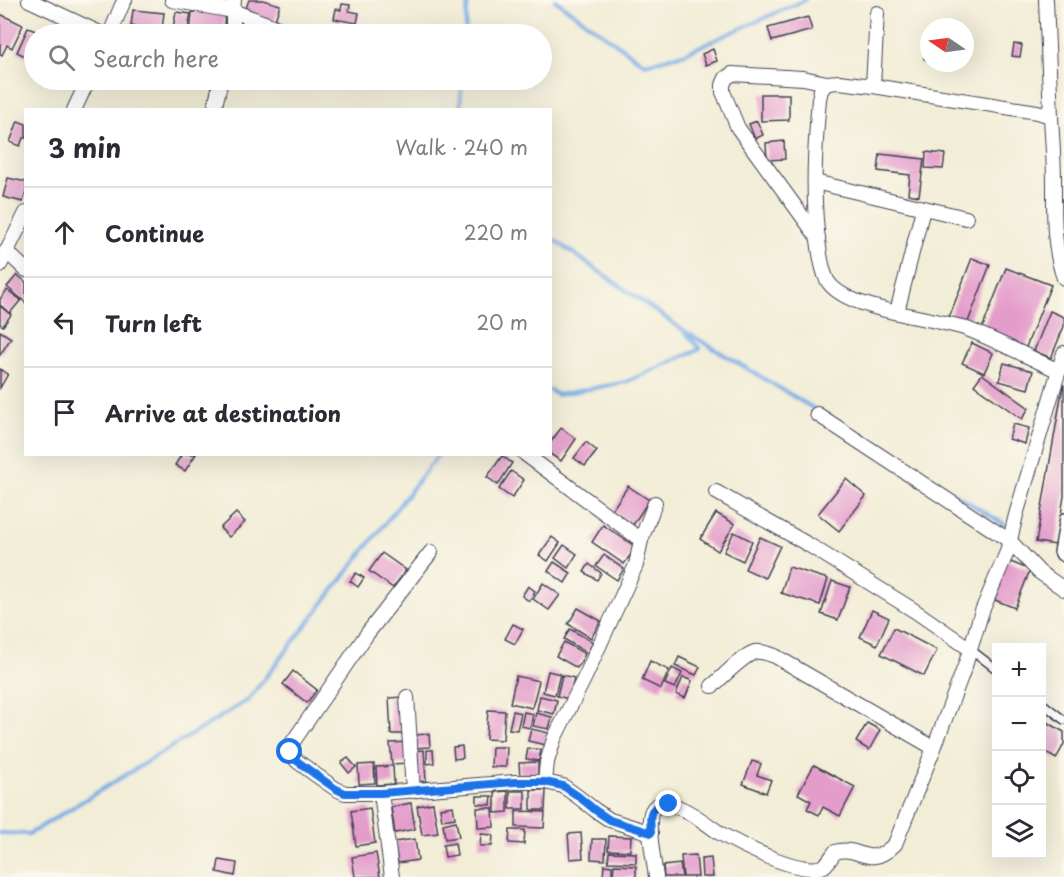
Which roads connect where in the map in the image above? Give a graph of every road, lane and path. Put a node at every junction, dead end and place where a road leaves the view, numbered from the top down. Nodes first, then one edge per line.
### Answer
1 (29, 0) edge
2 (125, 0) edge
3 (172, 0) edge
4 (1046, 0) edge
5 (233, 6) edge
6 (877, 13) dead end
7 (81, 24) edge
8 (114, 24) edge
9 (233, 24) edge
10 (270, 24) edge
11 (827, 83) junction
12 (873, 86) junction
13 (83, 90) edge
14 (219, 90) edge
15 (75, 108) edge
16 (214, 108) edge
17 (1051, 116) junction
18 (815, 182) junction
19 (923, 209) junction
20 (24, 217) edge
21 (966, 218) dead end
22 (818, 238) junction
23 (6, 251) junction
24 (0, 265) edge
25 (24, 268) edge
26 (1064, 278) edge
27 (897, 312) junction
28 (1064, 353) edge
29 (1059, 371) junction
30 (817, 414) dead end
31 (528, 456) edge
32 (716, 492) dead end
33 (655, 503) dead end
34 (1064, 517) edge
35 (641, 540) junction
36 (1010, 541) junction
37 (431, 552) dead end
38 (1064, 558) edge
39 (1064, 589) edge
40 (970, 649) junction
41 (992, 666) edge
42 (712, 686) dead end
43 (407, 697) dead end
44 (1046, 707) edge
45 (1064, 720) edge
46 (934, 748) junction
47 (545, 782) junction
48 (413, 790) junction
49 (381, 793) junction
50 (651, 833) junction
51 (814, 874) edge
52 (392, 877) edge
53 (656, 877) edge

1 - 7 street
2 - 8 street
3 - 5 street
4 - 17 street
5 - 9 street
5 - 10 street
6 - 12 street
11 - 12 street
11 - 18 street
11 - 22 street
12 - 17 street
13 - 15 street
14 - 16 street
17 - 26 street
18 - 19 street
18 - 22 street
19 - 21 street
19 - 27 street
20 - 23 street
22 - 27 street
23 - 24 street
23 - 25 street
27 - 29 street
28 - 29 street
29 - 36 street
30 - 36 street
31 - 35 street
32 - 40 street
33 - 35 street
34 - 38 lane
35 - 47 street
36 - 39 street
36 - 40 street
37 - 49 street
40 - 41 lane
40 - 46 street
42 - 46 street
43 - 48 street
44 - 45 lane
46 - 51 street
47 - 48 street
47 - 50 street
48 - 49 street
49 - 52 street
50 - 51 street
50 - 53 street

